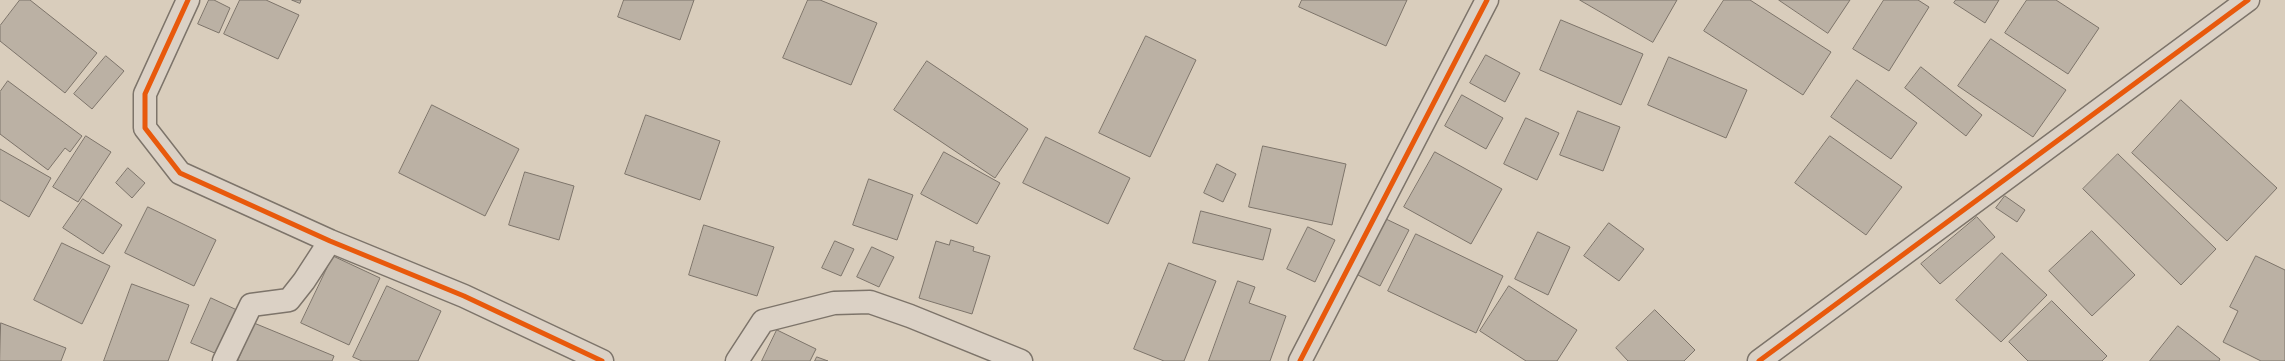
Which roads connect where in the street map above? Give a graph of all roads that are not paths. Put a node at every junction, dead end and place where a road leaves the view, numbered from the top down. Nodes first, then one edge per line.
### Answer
1 (188, 0) edge
2 (1487, 0) edge
3 (2248, 0) edge
4 (330, 241) junction
5 (224, 361) edge
6 (602, 361) edge
7 (737, 361) edge
8 (1021, 361) edge
9 (1300, 361) edge
10 (1759, 361) edge

1 - 4 street
2 - 9 street
3 - 10 street
4 - 5 street
4 - 6 street
7 - 8 street

